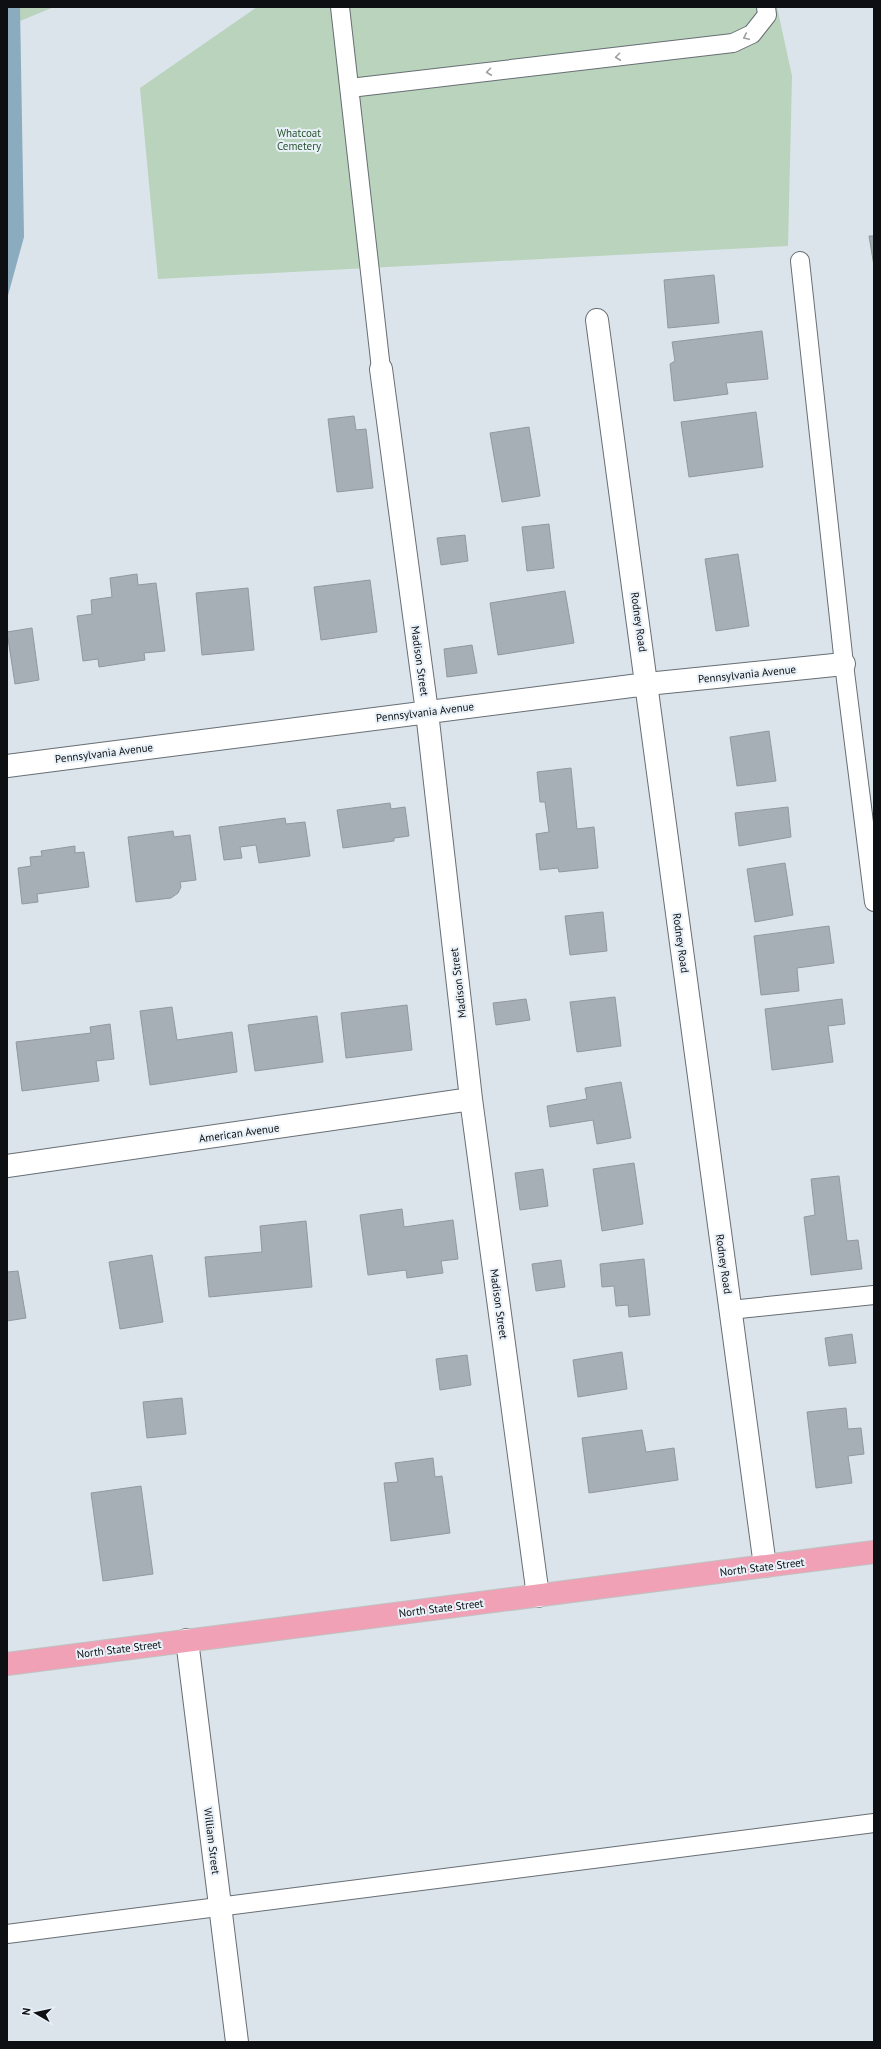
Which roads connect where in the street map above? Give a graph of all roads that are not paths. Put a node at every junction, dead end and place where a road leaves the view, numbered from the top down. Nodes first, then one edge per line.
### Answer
1 (340, 7) edge
2 (766, 7) edge
3 (350, 88) junction
4 (800, 260) dead end
5 (597, 320) dead end
6 (381, 369) joint
7 (844, 664) junction
8 (647, 684) junction
9 (427, 712) junction
10 (7, 766) edge
11 (874, 902) edge
12 (471, 1099) junction
13 (7, 1166) edge
14 (874, 1295) edge
15 (730, 1310) junction
16 (874, 1552) edge
17 (765, 1566) junction
18 (538, 1596) junction
19 (187, 1640) junction
20 (7, 1664) edge
21 (874, 1823) edge
22 (221, 1907) junction
23 (7, 1934) edge
24 (238, 2042) edge

1 - 3 lane
2 -> 3 lane
3 - 6 lane
4 - 7 lane
5 - 8 street, Rodney Road
6 - 9 street, Madison Street
7 - 8 street, Pennsylvania Avenue
7 - 11 lane
8 - 9 street, Pennsylvania Avenue
8 - 15 street, Rodney Road
9 - 10 street, Pennsylvania Avenue
9 - 12 street, Madison Street
12 - 13 street, American Avenue
12 - 18 street, Madison Street
14 - 15 lane
15 - 17 street, Rodney Road
16 - 17 main road, North State Street
17 - 18 main road, North State Street
18 - 19 main road, North State Street
19 - 20 main road, North State Street
19 - 22 street, William Street
21 - 22 lane
22 - 23 lane
22 - 24 street, William Street

